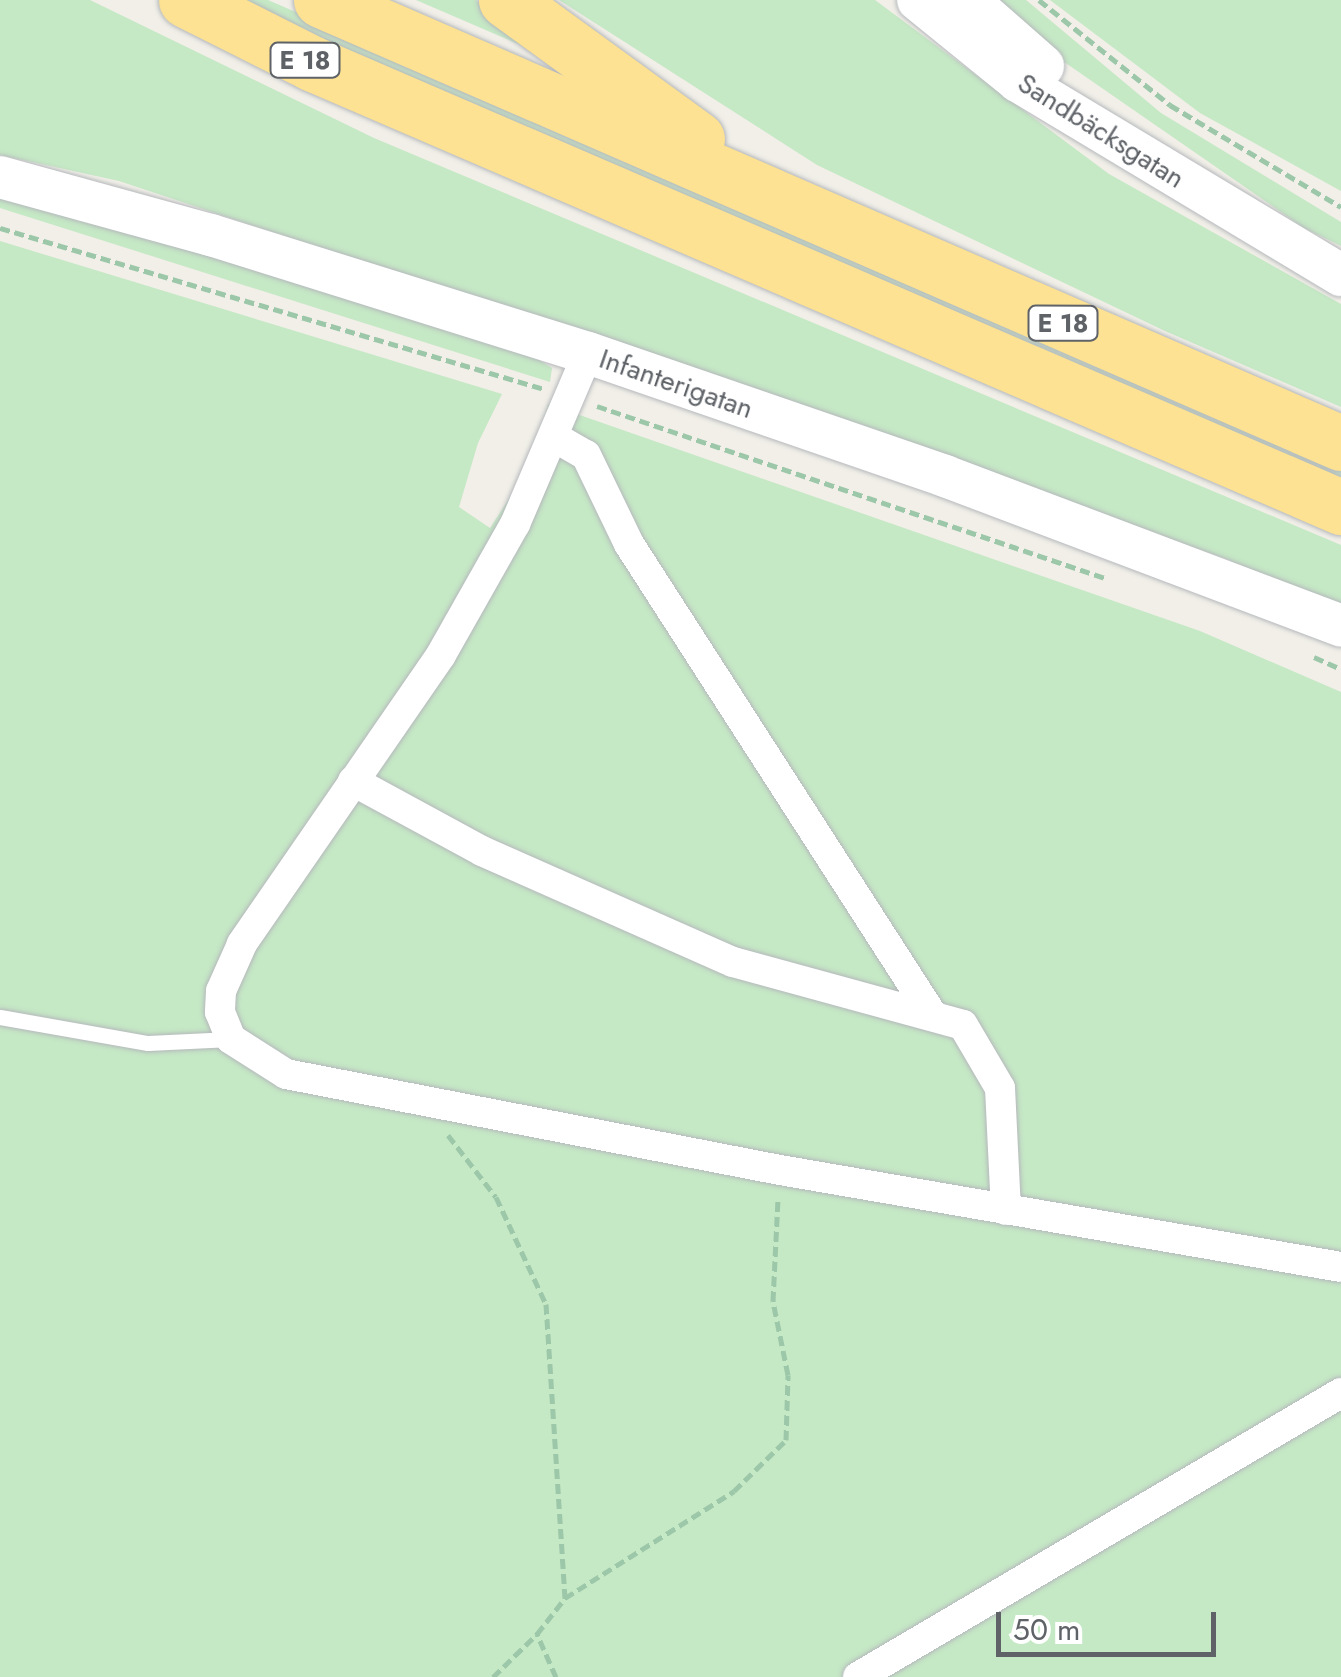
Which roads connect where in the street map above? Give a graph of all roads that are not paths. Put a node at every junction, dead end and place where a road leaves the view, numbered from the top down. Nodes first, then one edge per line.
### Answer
1 (321, 0) edge
2 (506, 0) edge
3 (918, 0) edge
4 (968, 0) edge
5 (190, 4) edge
6 (0, 177) edge
7 (785, 203) junction
8 (1294, 250) junction
9 (1341, 275) edge
10 (588, 353) junction
11 (556, 438) junction
12 (1341, 443) edge
13 (1341, 507) edge
14 (1341, 626) edge
15 (353, 781) junction
16 (933, 1016) junction
17 (0, 1017) edge
18 (231, 1039) junction
19 (1006, 1210) junction
20 (1341, 1267) edge
21 (1341, 1393) edge
22 (858, 1677) edge

1 - 7 highway, E 18
2 - 7 highway
3 - 8 street, Sandbäcksgatan
4 - 8 street, Sandbäcksgatan
5 - 13 highway, E 18
6 - 10 street, Infanterigatan
7 - 12 highway, E 18
8 - 9 street, Sandbäcksgatan
10 - 11 street
10 - 14 street, Infanterigatan
11 - 15 street
11 - 16 street
15 - 16 street
15 - 18 street
16 - 19 street
17 - 18 lane
18 - 19 street
19 - 20 street
21 - 22 street

